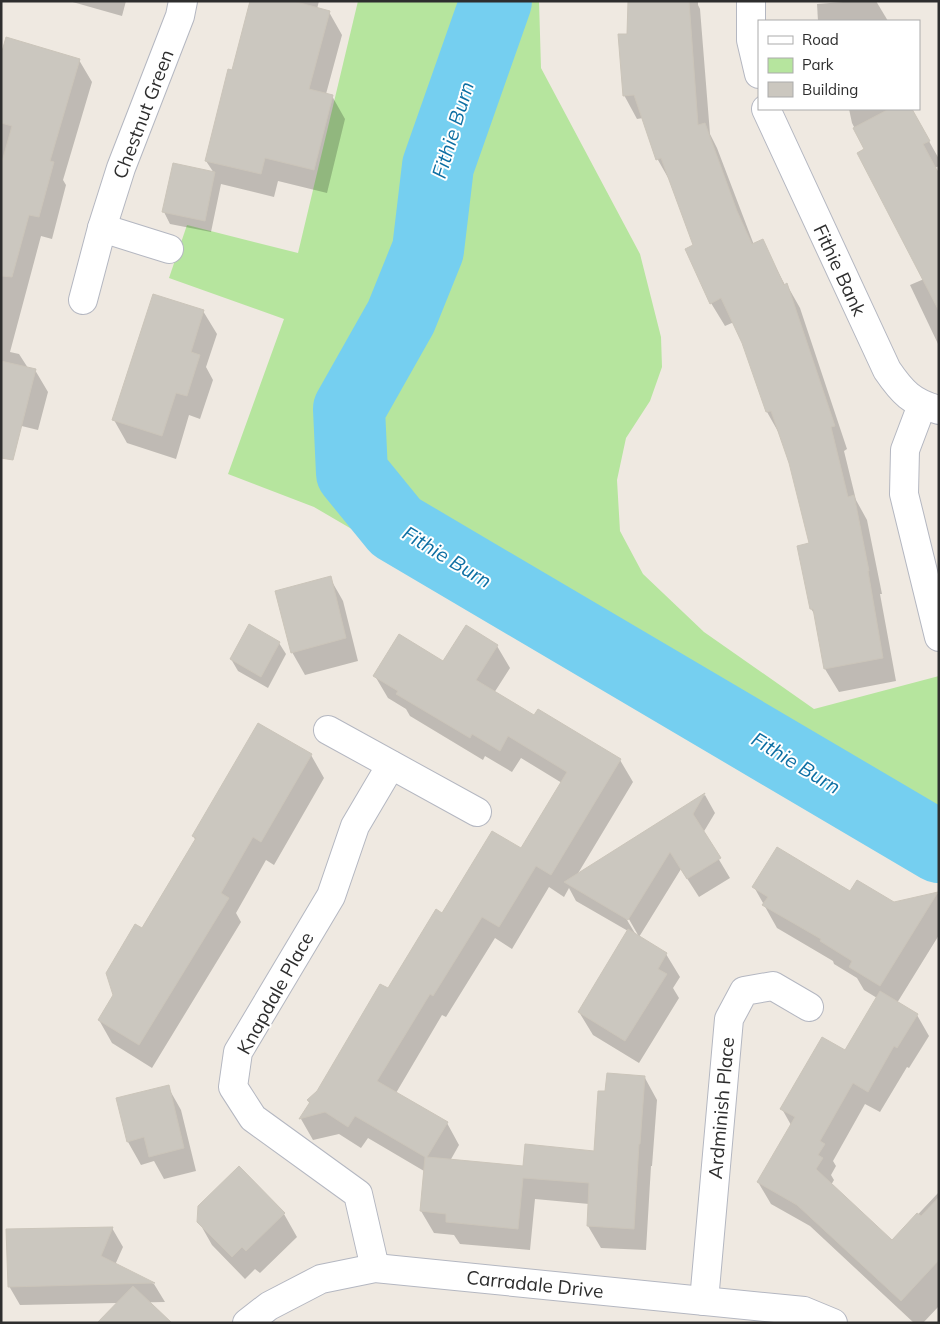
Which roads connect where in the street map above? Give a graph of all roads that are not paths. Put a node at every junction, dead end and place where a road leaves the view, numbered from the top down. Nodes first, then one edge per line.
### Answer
1 (183, 1) edge
2 (751, 1) edge
3 (758, 70) edge
4 (766, 110) edge
5 (102, 228) junction
6 (169, 249) dead end
7 (83, 300) dead end
8 (930, 408) edge
9 (939, 637) edge
10 (328, 730) dead end
11 (391, 765) junction
12 (477, 812) dead end
13 (809, 1007) dead end
14 (375, 1268) junction
15 (704, 1300) junction
16 (247, 1323) edge
17 (833, 1323) edge

1 - 5 street, Chestnut Green
2 - 3 street
4 - 8 street, Fithie Bank
5 - 6 street
5 - 7 street, Chestnut Green
8 - 9 street
10 - 11 street
11 - 12 street
11 - 14 street, Knapdale Place
13 - 15 street, Ardminish Place
14 - 15 street, Carradale Drive
14 - 16 street, Carradale Drive
15 - 17 street, Carradale Drive

